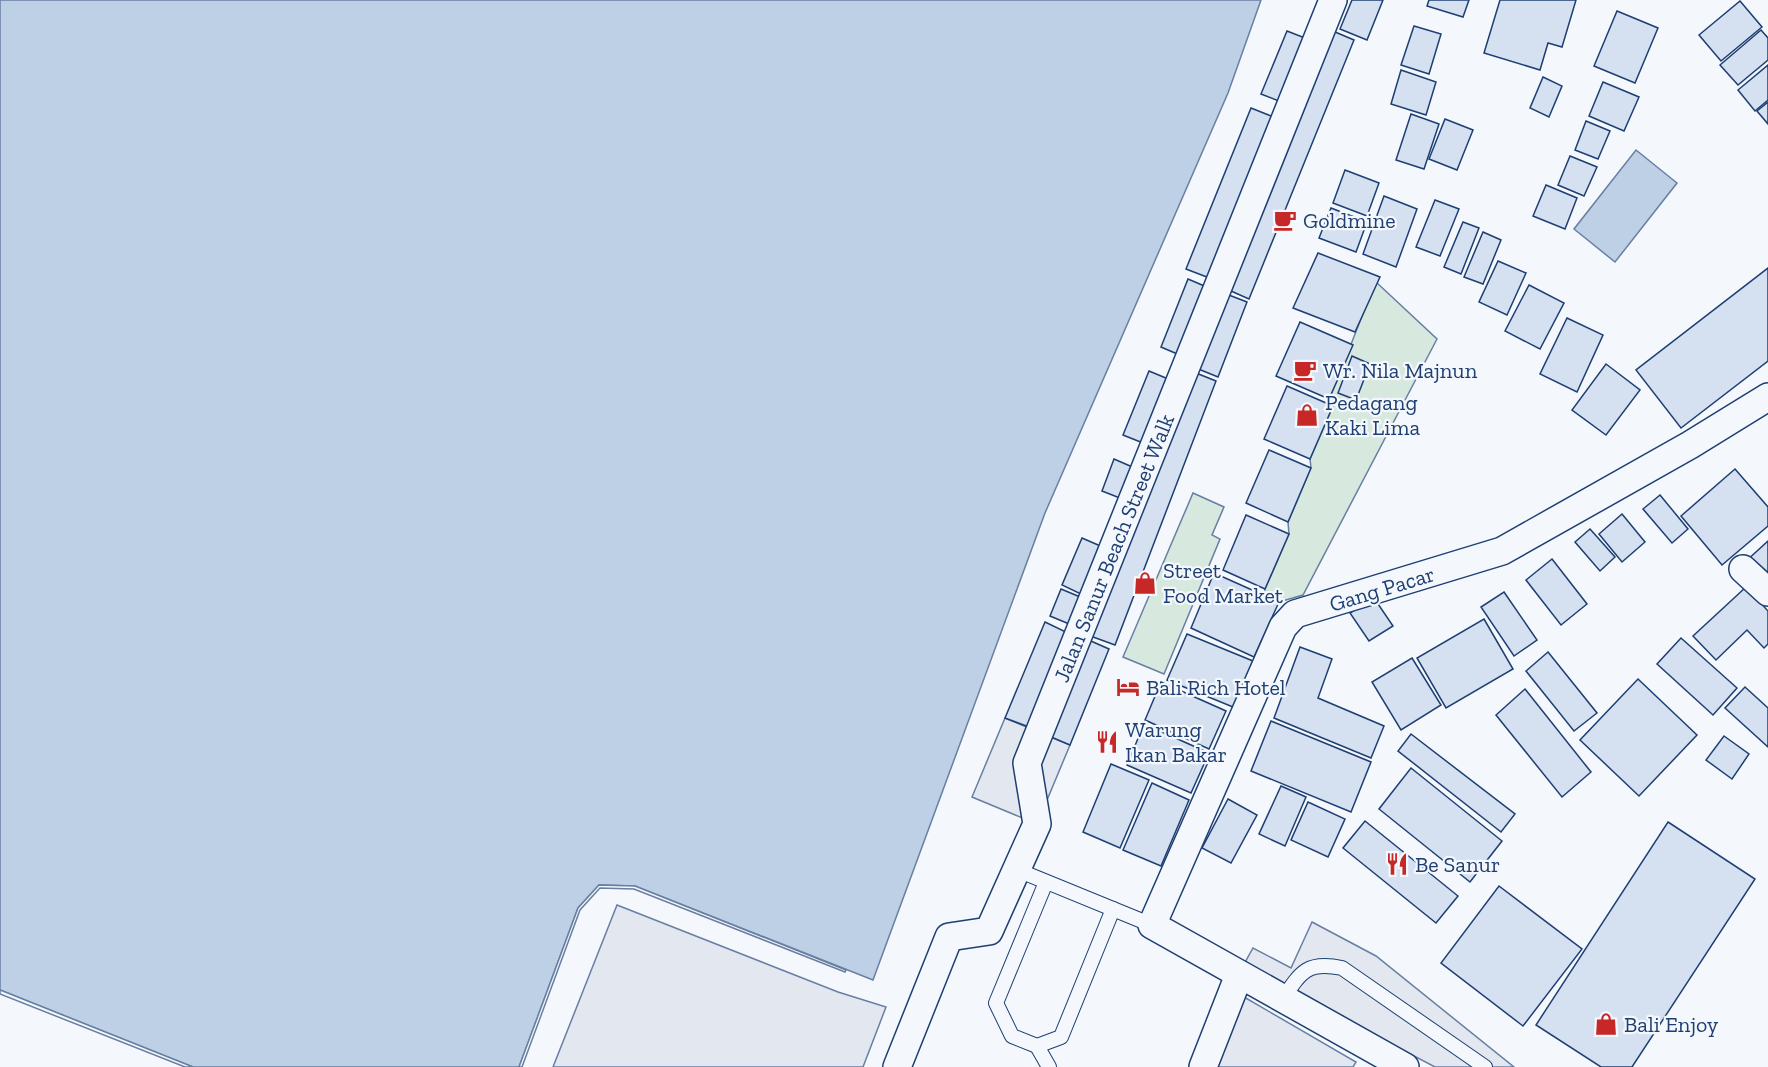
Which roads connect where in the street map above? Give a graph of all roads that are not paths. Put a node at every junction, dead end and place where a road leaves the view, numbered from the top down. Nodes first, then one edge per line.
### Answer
1 (1333, 0) edge
2 (1768, 397) edge
3 (1743, 569) dead end
4 (1768, 592) edge
5 (1015, 869) junction
6 (1046, 882) junction
7 (1113, 909) junction
8 (1152, 925) junction
9 (1239, 975) junction
10 (1283, 999) junction
11 (1036, 1046) junction
12 (897, 1067) edge
13 (1049, 1067) edge
14 (1203, 1067) edge
15 (1405, 1067) edge
16 (1485, 1067) edge

1 - 5 street, Jalan Sanur Beach Street Walk
2 - 8 street, Gang Pacar
3 - 4 street
5 - 6 lane
5 - 12 street, Jalan Sanur Beach Street Walk
6 - 7 lane
6 - 11 lane
7 - 8 lane
7 - 11 lane
8 - 9 street
9 - 10 street
9 - 14 street
10 - 15 street
10 - 16 lane
11 - 13 lane

